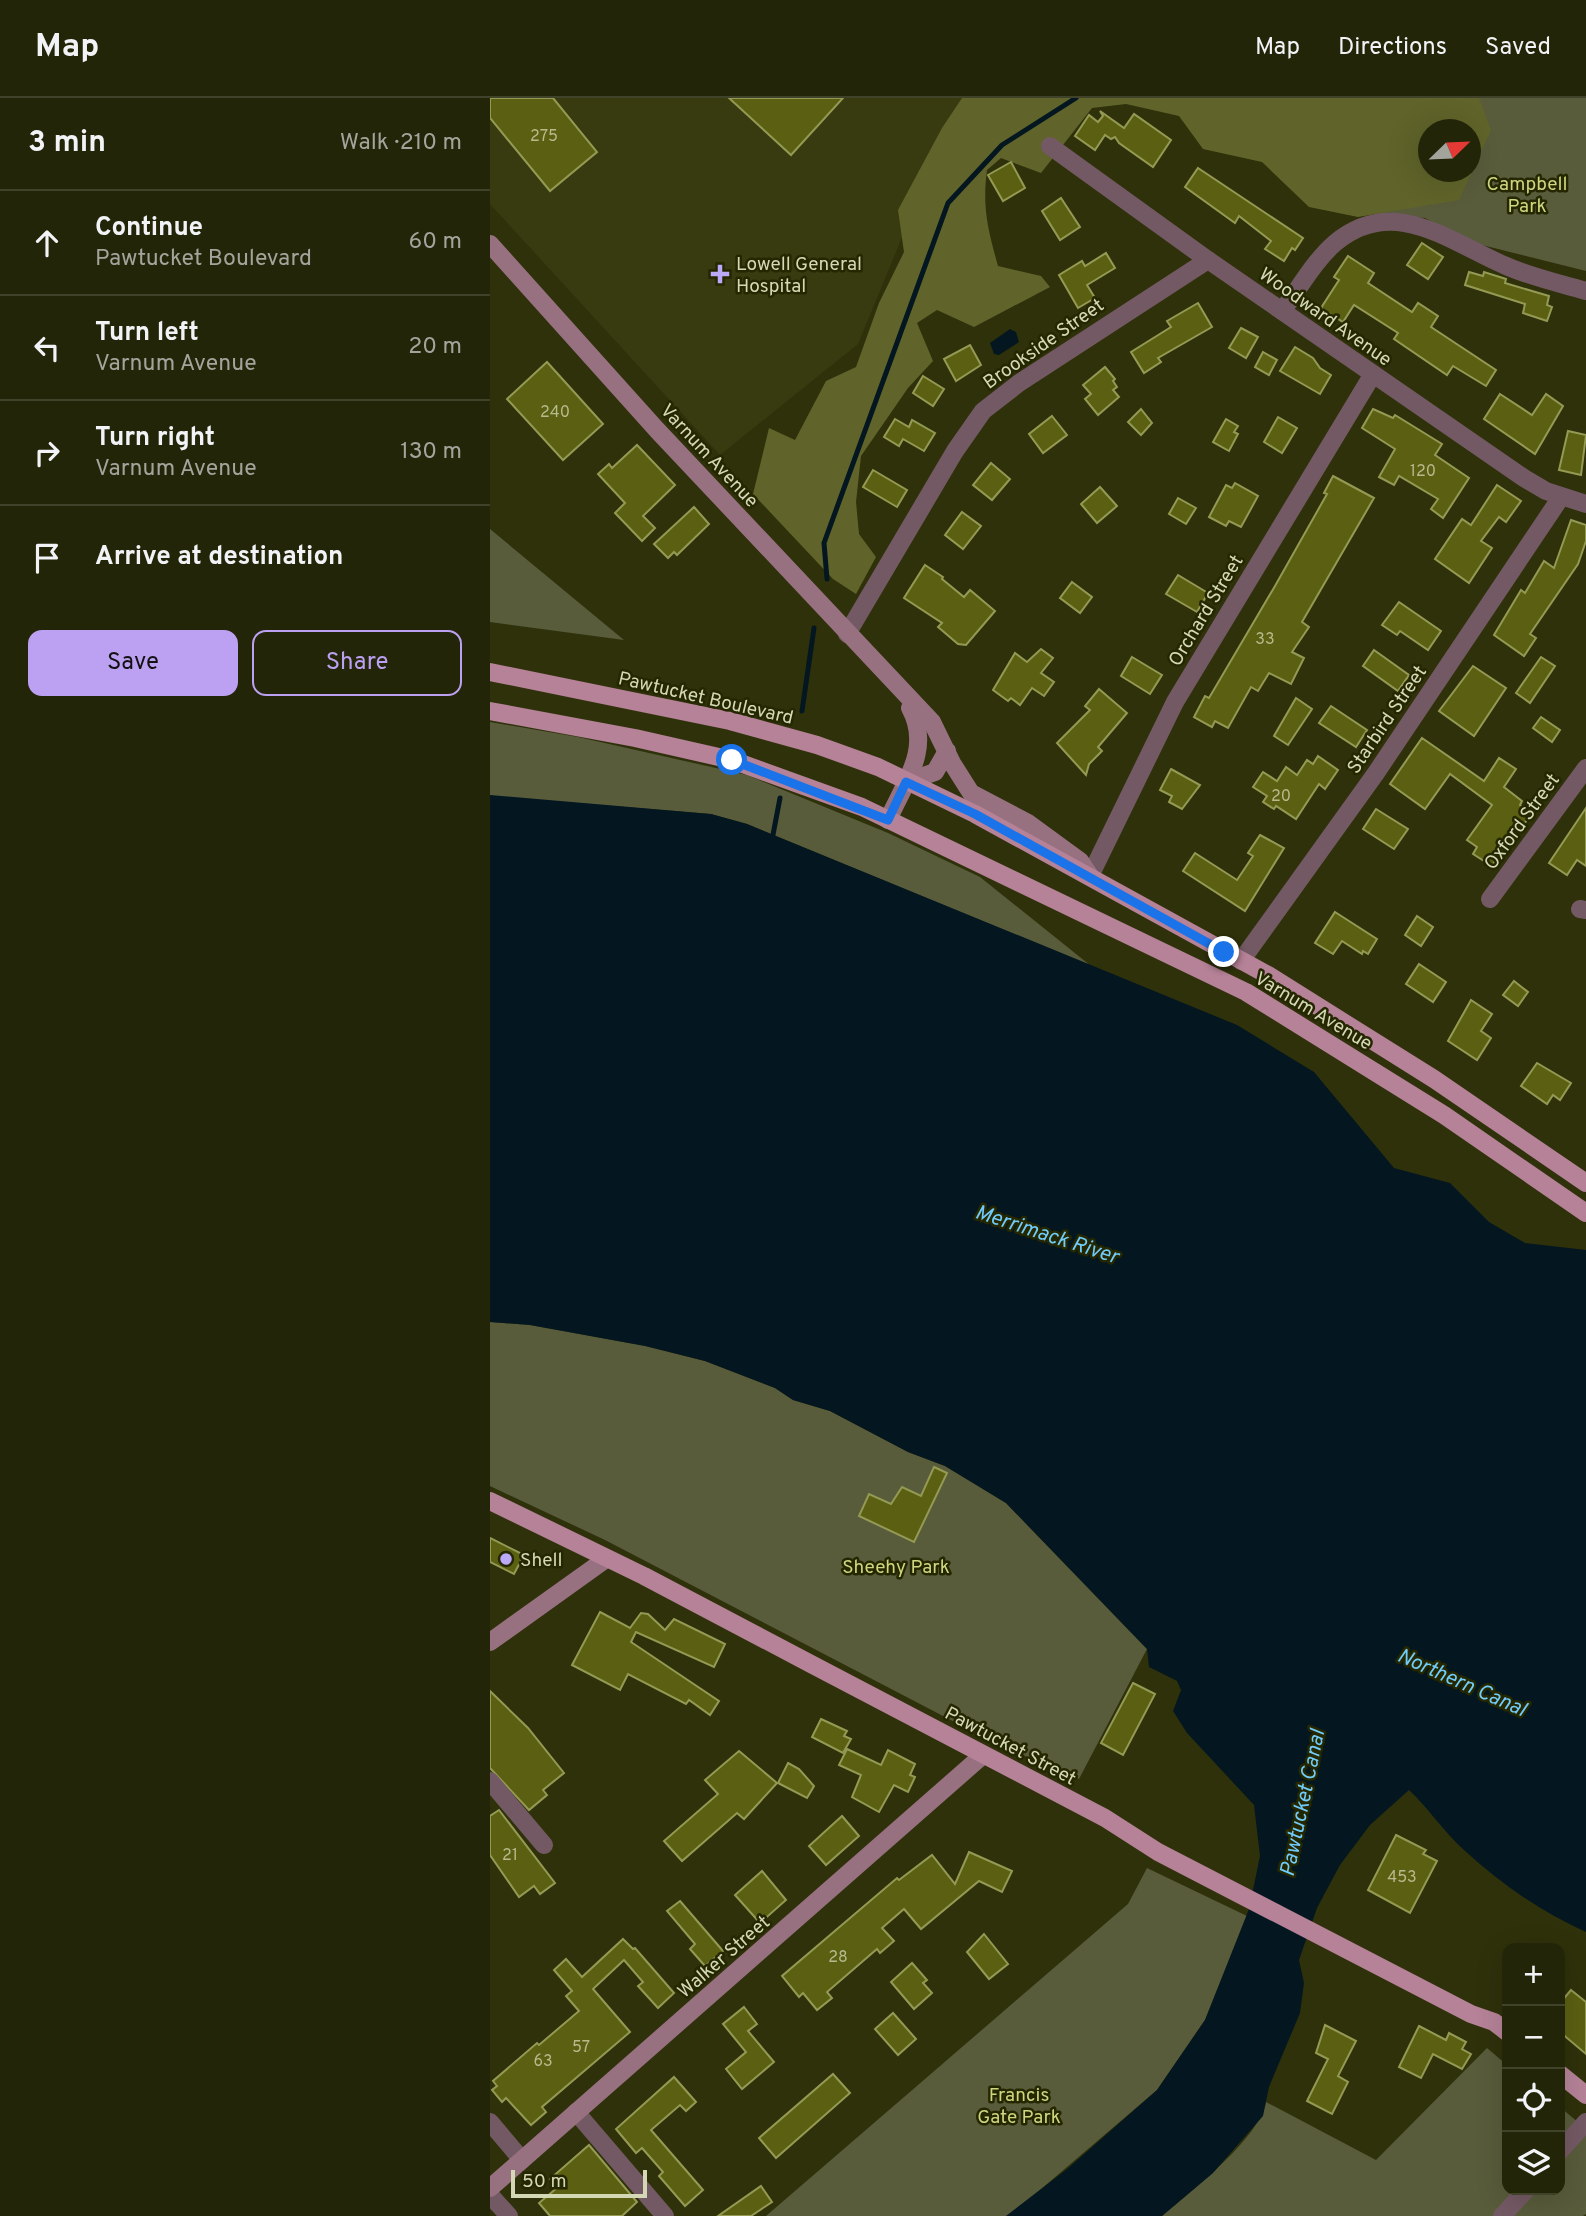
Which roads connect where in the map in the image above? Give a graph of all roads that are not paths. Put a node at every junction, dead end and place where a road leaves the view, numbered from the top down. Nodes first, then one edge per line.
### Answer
1 (1050, 146) dead end
2 (490, 244) edge
3 (1208, 260) junction
4 (1586, 291) edge
5 (1282, 311) junction
6 (1373, 374) junction
7 (1561, 497) junction
8 (1586, 504) edge
9 (847, 634) junction
10 (490, 672) edge
11 (901, 693) junction
12 (490, 712) edge
13 (947, 751) junction
14 (1586, 768) edge
15 (906, 782) junction
16 (888, 820) junction
17 (1090, 876) junction
18 (1490, 899) dead end
19 (1241, 961) junction
20 (1586, 1183) edge
21 (1586, 1213) edge
22 (490, 1501) edge
23 (607, 1559) junction
24 (490, 1642) edge
25 (983, 1755) junction
26 (490, 1781) edge
27 (544, 1845) dead end
28 (1502, 2028) edge
29 (1565, 2078) edge
30 (1586, 2095) edge
31 (576, 2112) junction
32 (1586, 2122) edge
33 (490, 2123) edge
34 (1565, 2145) edge
35 (522, 2160) junction
36 (490, 2188) edge
37 (490, 2195) edge
38 (1521, 2195) edge
39 (509, 2216) edge
40 (665, 2216) edge
41 (1502, 2216) edge

1 - 3 street, Woodward Avenue
2 - 9 main road, Varnum Avenue
3 - 5 street, Woodward Avenue
3 - 9 street, Brookside Street
4 - 5 street
5 - 6 street, Woodward Avenue
6 - 7 street, Woodward Avenue
6 - 17 street, Orchard Street
7 - 8 street, Woodward Avenue
7 - 19 street, Starbird Street
9 - 11 main road, Varnum Avenue
10 - 15 main road, Pawtucket Boulevard
11 - 13 main road, Varnum Avenue
11 - 15 main road, Varnum Avenue
12 - 16 main road
13 - 15 main road
13 - 17 main road, Varnum Avenue
14 - 18 street, Oxford Street
15 - 16 main road, Varnum Avenue
15 - 17 main road, Varnum Avenue
16 - 21 main road, Varnum Avenue
17 - 19 main road, Varnum Avenue
19 - 20 main road, Varnum Avenue
22 - 23 main road, Pawtucket Street
23 - 24 main road
23 - 25 main road, Pawtucket Street
25 - 28 main road, Pawtucket Street
25 - 31 main road, Walker Street
26 - 27 street
29 - 30 main road
31 - 35 main road, Walker Street
31 - 40 street
32 - 34 street
33 - 35 street
35 - 36 main road, Walker Street
37 - 39 street
38 - 41 street

